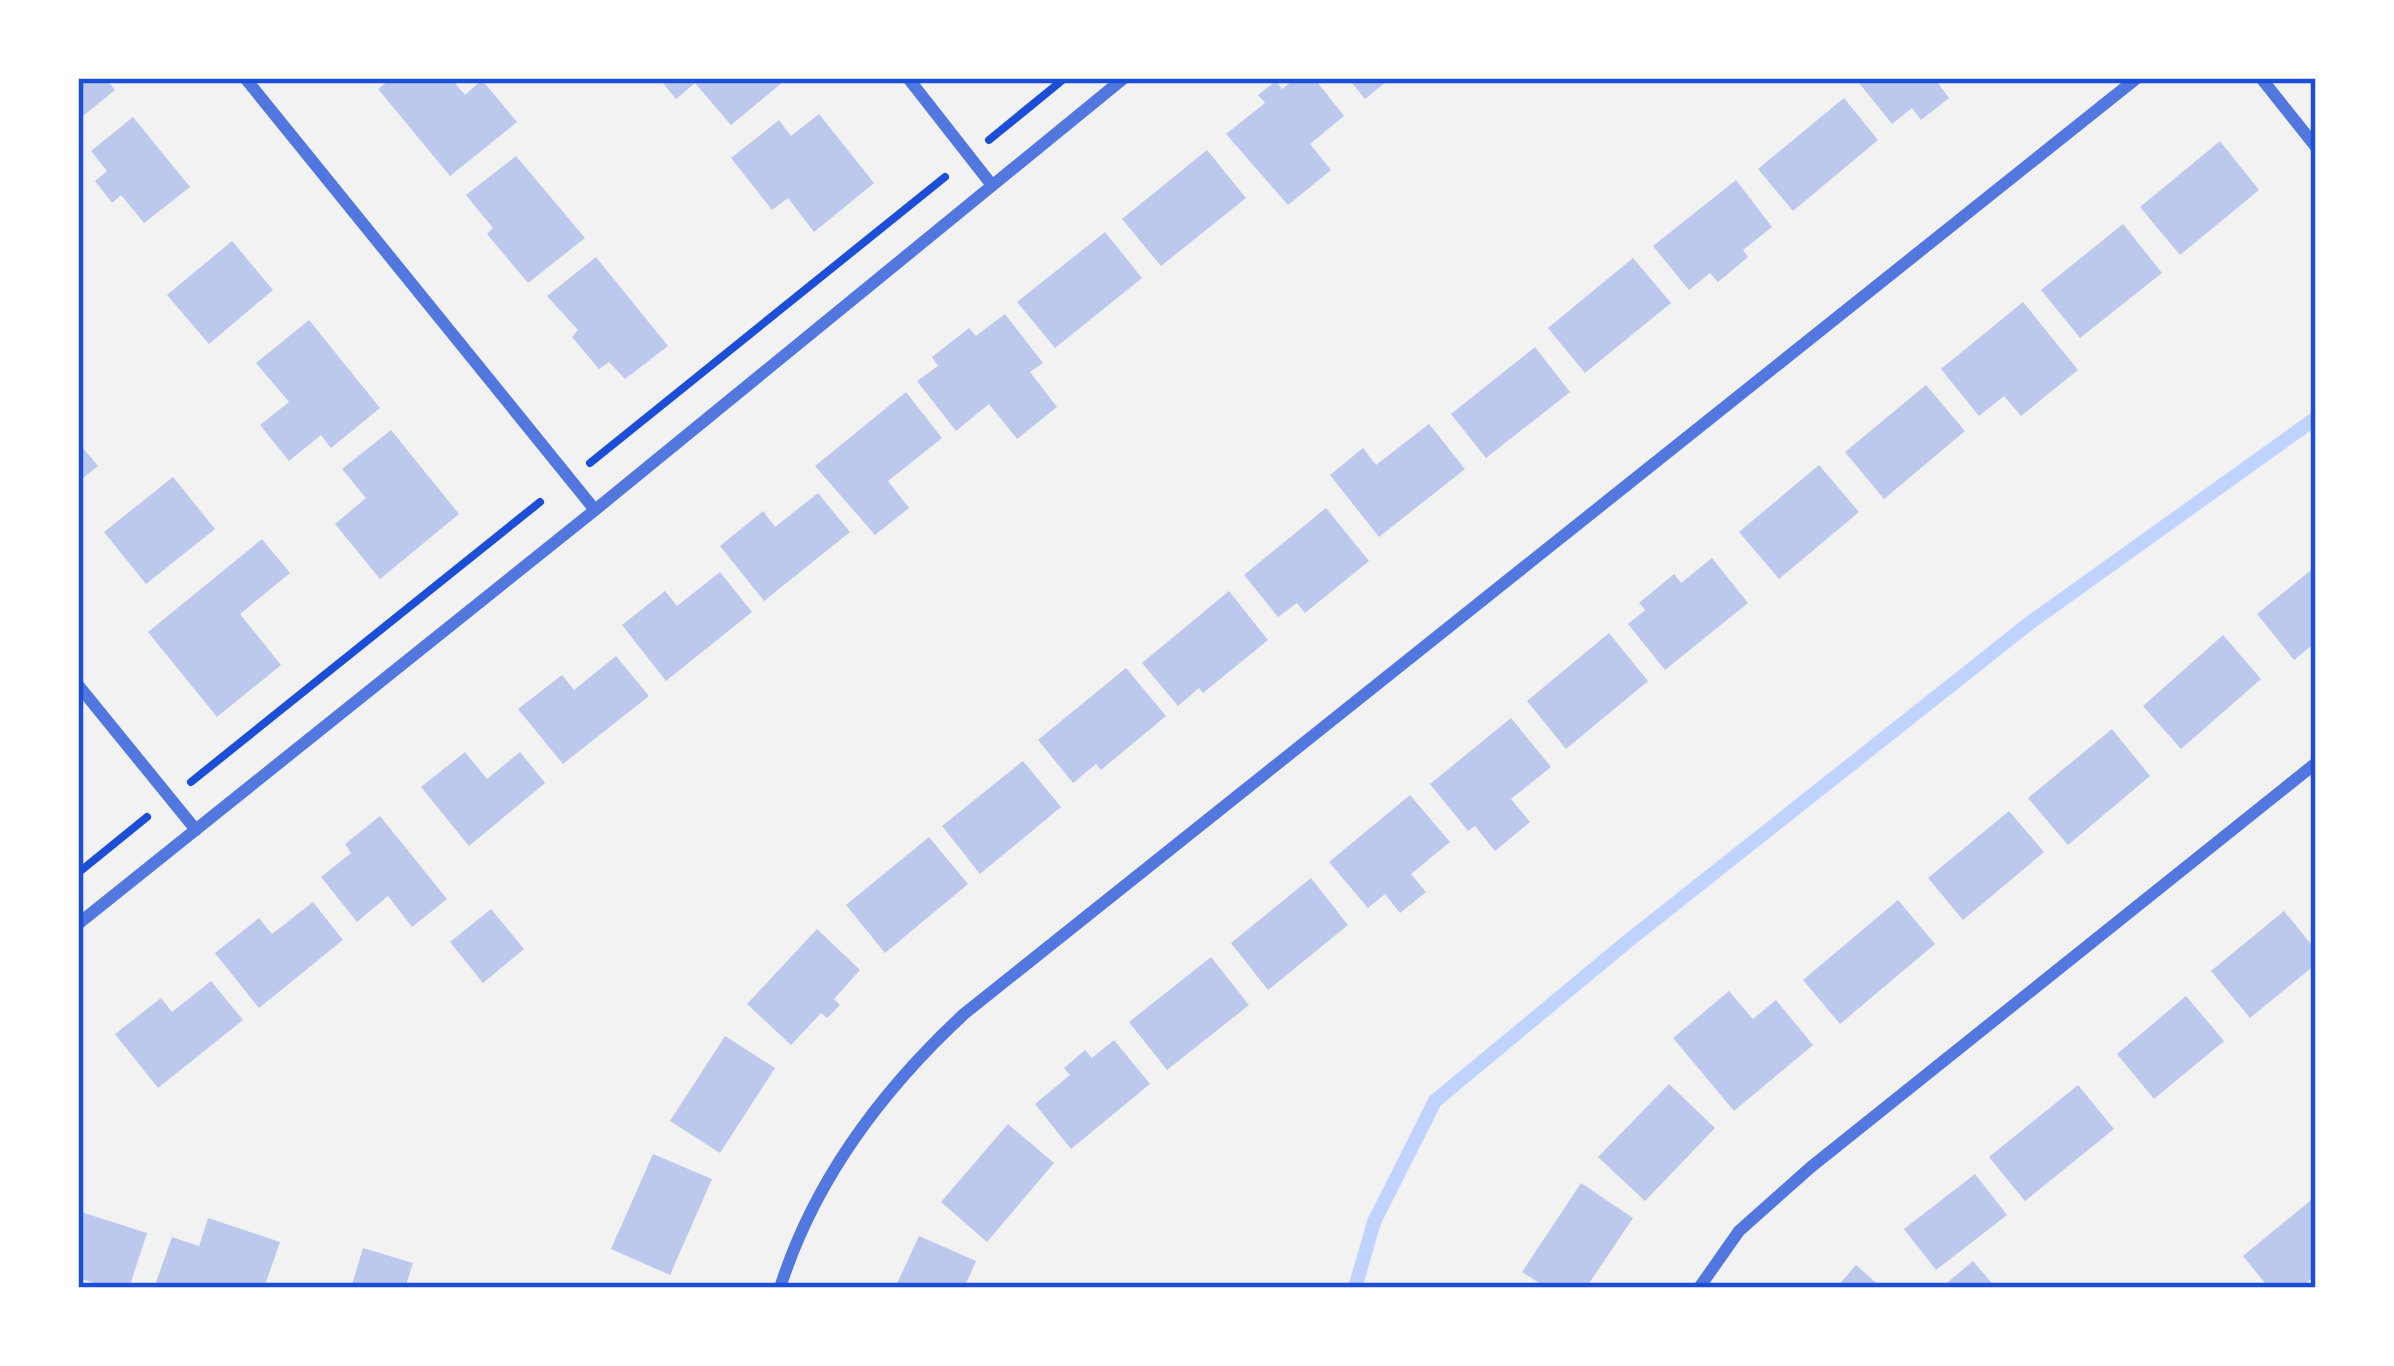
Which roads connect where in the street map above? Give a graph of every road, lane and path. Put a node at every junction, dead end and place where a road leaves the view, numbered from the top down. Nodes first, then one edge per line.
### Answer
1 (245, 78) edge
2 (908, 78) edge
3 (1065, 78) edge
4 (1124, 78) edge
5 (2137, 78) edge
6 (2261, 78) edge
7 (989, 140) dead end
8 (2316, 147) edge
9 (944, 177) dead end
10 (991, 184) junction
11 (589, 464) dead end
12 (540, 502) dead end
13 (595, 510) junction
14 (78, 685) edge
15 (2316, 763) edge
16 (190, 783) dead end
17 (147, 817) dead end
18 (196, 830) junction
19 (78, 873) edge
20 (78, 924) edge
21 (780, 1288) edge
22 (1700, 1288) edge

1 - 13 street
2 - 10 street
3 - 7 path
4 - 10 street
5 - 21 street
6 - 8 street
9 - 11 path
10 - 13 street
12 - 16 path
13 - 18 street
14 - 18 street
15 - 22 street
17 - 19 path
18 - 20 street

